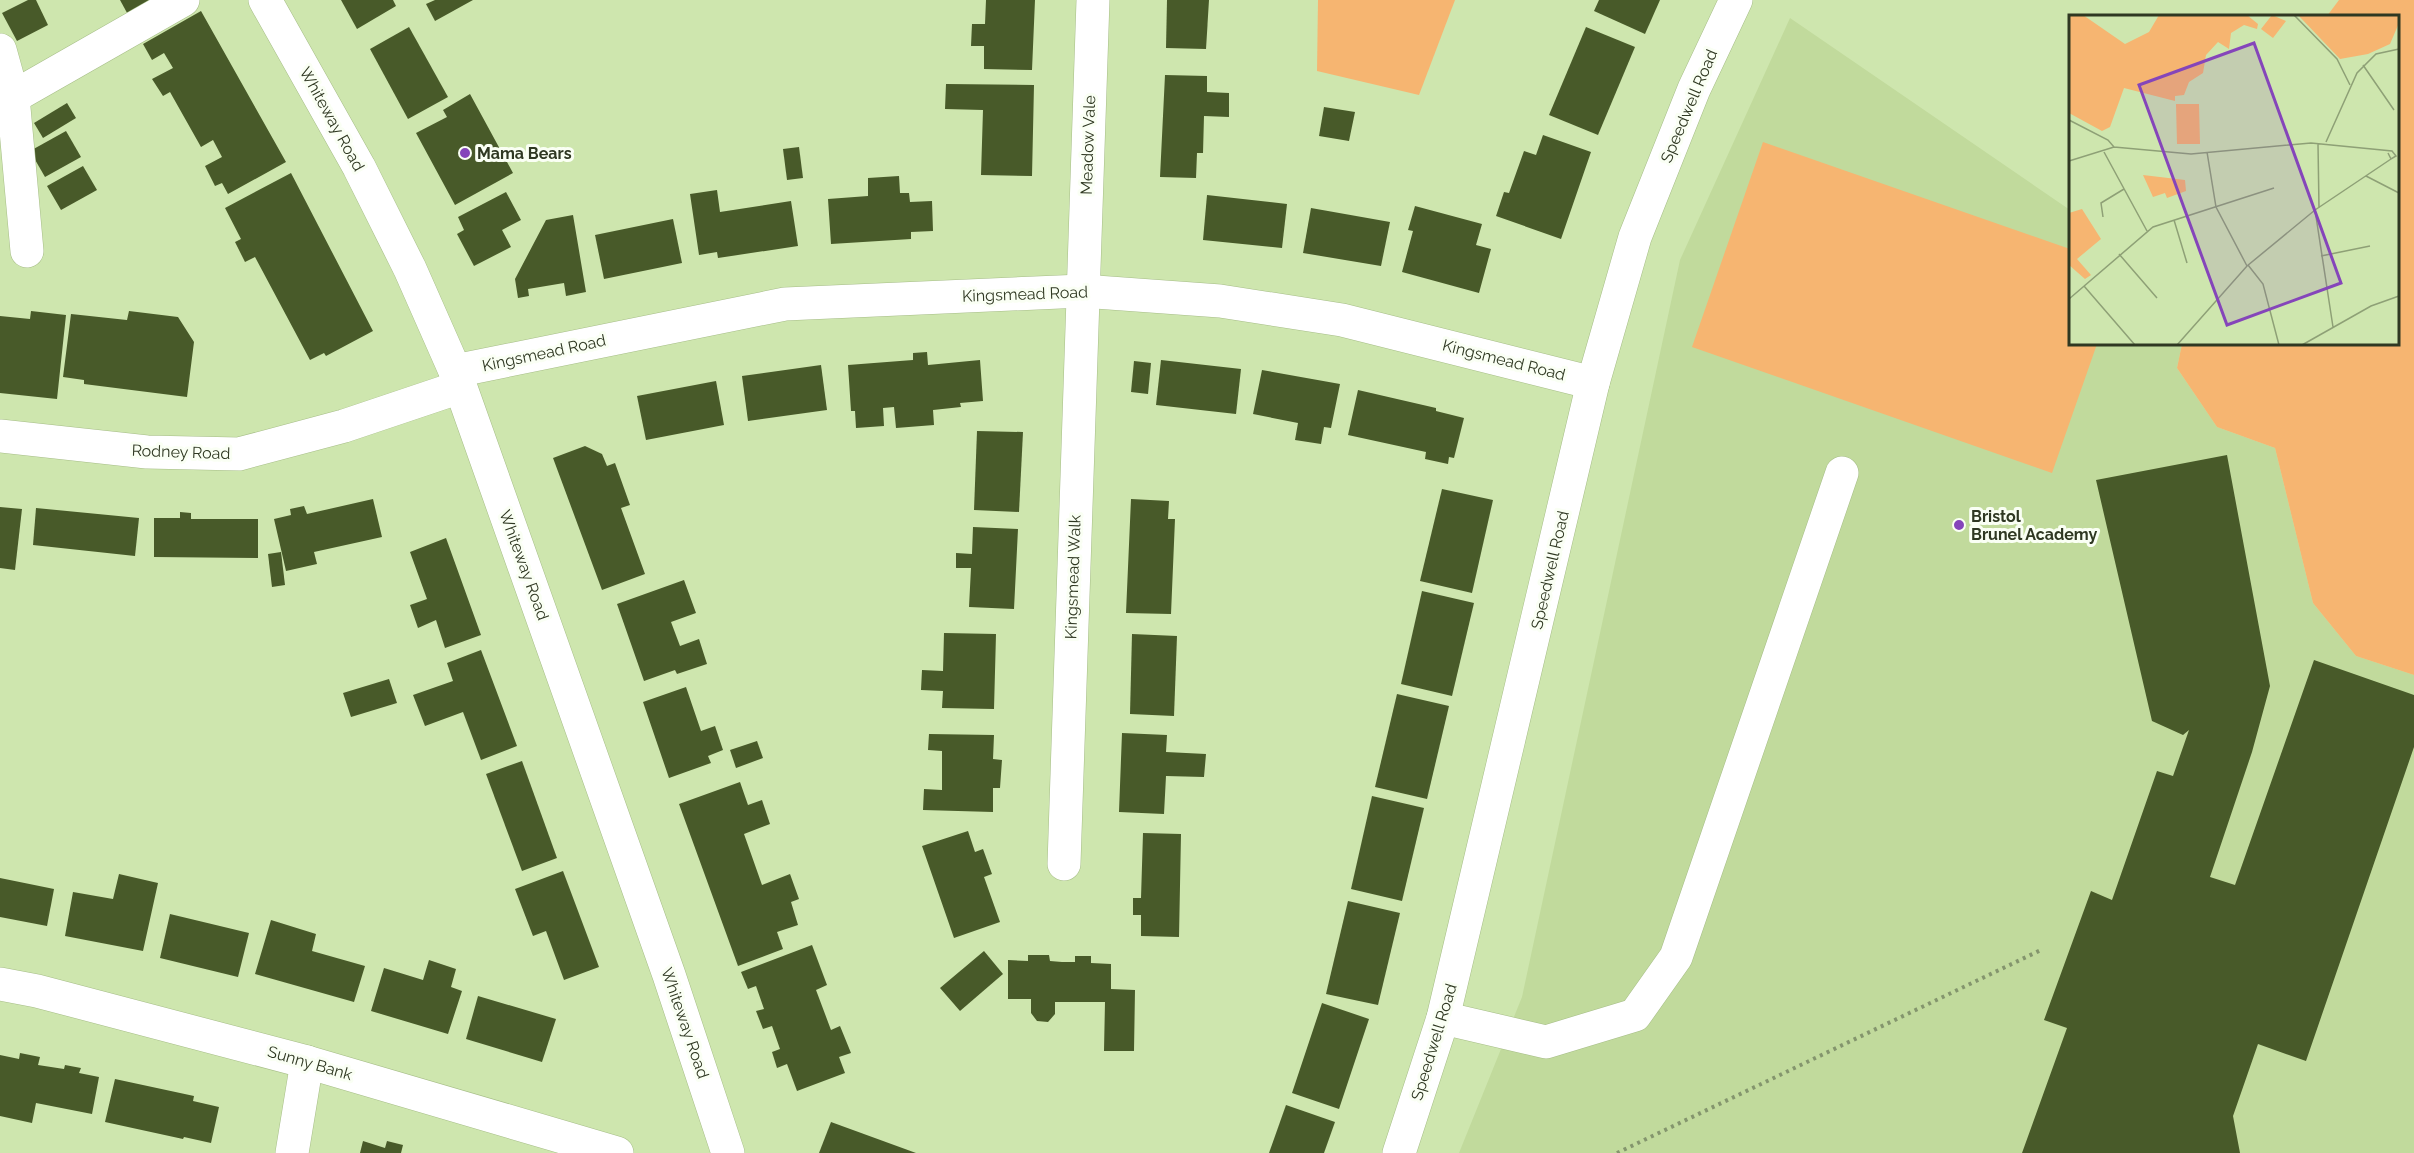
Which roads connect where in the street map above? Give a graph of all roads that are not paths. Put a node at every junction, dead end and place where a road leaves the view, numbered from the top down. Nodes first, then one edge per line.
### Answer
1 (183, 0) edge
2 (265, 0) edge
3 (1093, 0) edge
4 (1736, 0) edge
5 (0, 50) edge
6 (13, 97) junction
7 (27, 251) dead end
8 (1082, 291) junction
9 (457, 379) junction
10 (1593, 382) junction
11 (0, 436) edge
12 (1842, 473) dead end
13 (1064, 864) dead end
14 (0, 984) edge
15 (1443, 1018) junction
16 (307, 1062) junction
17 (292, 1153) edge
18 (616, 1153) edge
19 (728, 1153) edge
20 (1399, 1153) edge

1 - 6 street
2 - 9 street, Whiteway Road
3 - 8 street, Meadow Vale
4 - 10 street, Speedwell Road
5 - 6 street
6 - 7 street
8 - 9 street, Kingsmead Road
8 - 10 street, Kingsmead Road
8 - 13 street, Kingsmead Walk
9 - 11 street, Rodney Road
9 - 19 street, Whiteway Road
10 - 15 street, Speedwell Road
12 - 15 street
14 - 16 street, Sunny Bank
15 - 20 street, Speedwell Road
16 - 17 street
16 - 18 street, Sunny Bank

